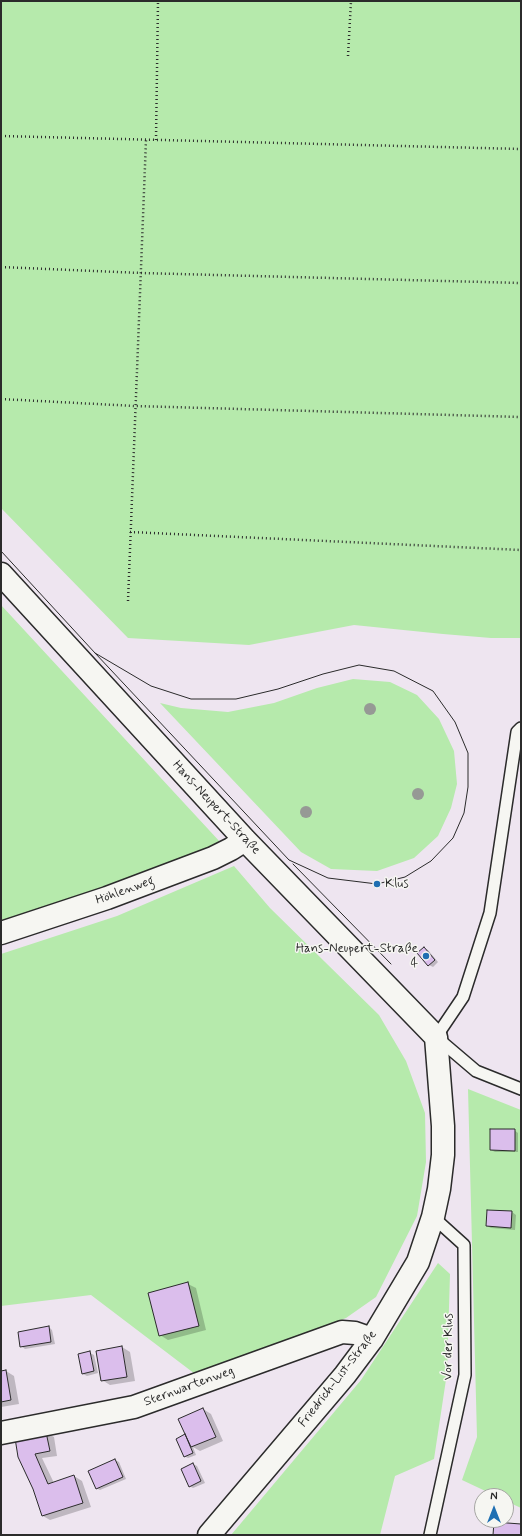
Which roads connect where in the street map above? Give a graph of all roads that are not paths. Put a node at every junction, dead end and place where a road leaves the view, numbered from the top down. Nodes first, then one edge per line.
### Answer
1 (1, 574) edge
2 (521, 728) edge
3 (245, 840) junction
4 (1, 933) edge
5 (436, 1037) junction
6 (521, 1089) edge
7 (433, 1217) junction
8 (372, 1339) junction
9 (1, 1433) edge
10 (209, 1535) edge
11 (430, 1535) edge

1 - 3 street, Hans-Neupert-Straße
2 - 5 lane
3 - 4 street, Höhlenweg
3 - 5 street, Hans-Neupert-Straße
5 - 6 lane
5 - 7 street, Friedrich-List-Straße
7 - 8 street, Friedrich-List-Straße
7 - 11 lane, Vor der Klus
8 - 9 street, Sternwartenweg
8 - 10 street, Friedrich-List-Straße

